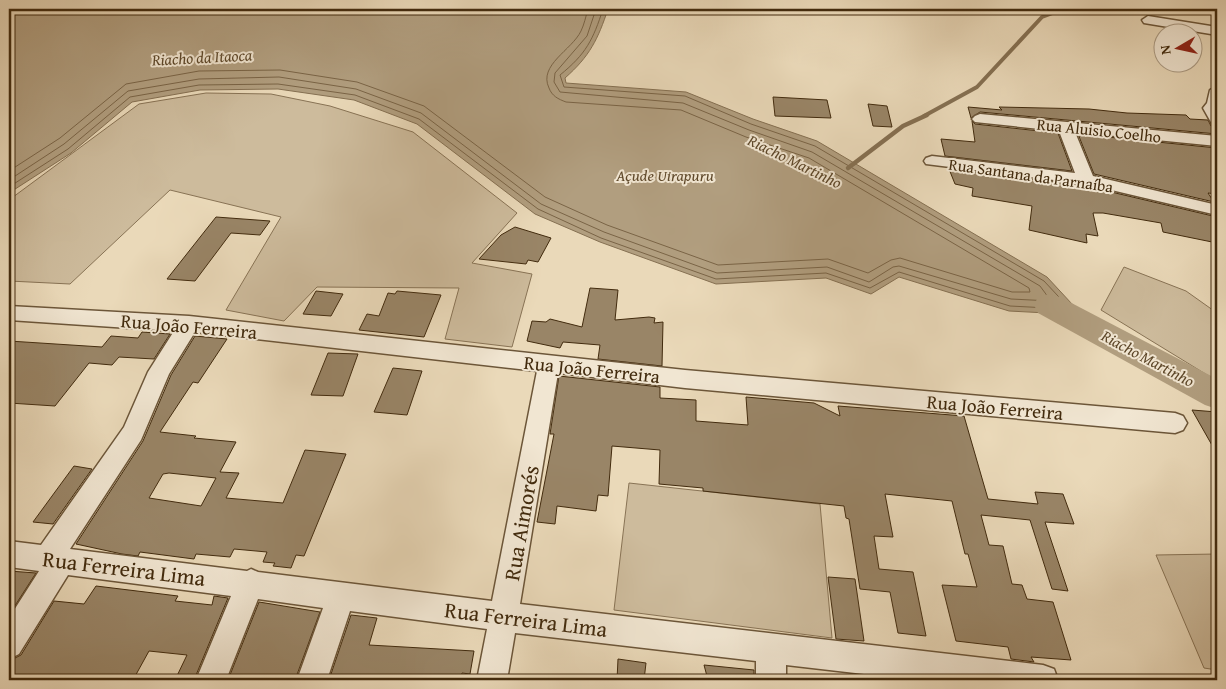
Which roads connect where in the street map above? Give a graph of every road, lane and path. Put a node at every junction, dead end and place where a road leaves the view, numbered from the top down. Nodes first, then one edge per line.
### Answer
1 (1148, 20) dead end
2 (1217, 32) edge
3 (1216, 100) edge
4 (980, 119) dead end
5 (1217, 121) edge
6 (1065, 126) junction
7 (1217, 141) edge
8 (932, 161) dead end
9 (1086, 179) junction
10 (1217, 210) edge
11 (9, 313) edge
12 (189, 324) junction
13 (549, 365) junction
14 (1175, 423) dead end
15 (9, 554) edge
16 (55, 559) junction
17 (251, 583) junction
18 (341, 596) junction
19 (504, 617) junction
20 (9, 644) edge
21 (771, 648) junction
22 (211, 680) edge
23 (312, 680) edge
24 (492, 680) edge
25 (771, 680) edge
26 (1029, 680) edge

1 - 2 street
3 - 5 street
4 - 6 street, Rua Aluisio Coelho
6 - 7 street, Rua Aluisio Coelho
6 - 9 street
8 - 9 street, Rua Santana da Parnaíba
9 - 10 street, Rua Santana da Parnaíba
11 - 12 street, Rua João Ferreira
12 - 13 street, Rua João Ferreira
12 - 16 street
13 - 14 street, Rua João Ferreira
13 - 19 street, Rua Aimorés
15 - 16 street, Rua Ferreira Lima
16 - 17 street, Rua Ferreira Lima
16 - 20 street
17 - 18 street, Rua Ferreira Lima
17 - 22 street
18 - 19 street, Rua Ferreira Lima
18 - 23 street
19 - 21 street, Rua Ferreira Lima
19 - 24 street, Rua Aimorés
21 - 25 street
21 - 26 street, Rua Ferreira Lima

